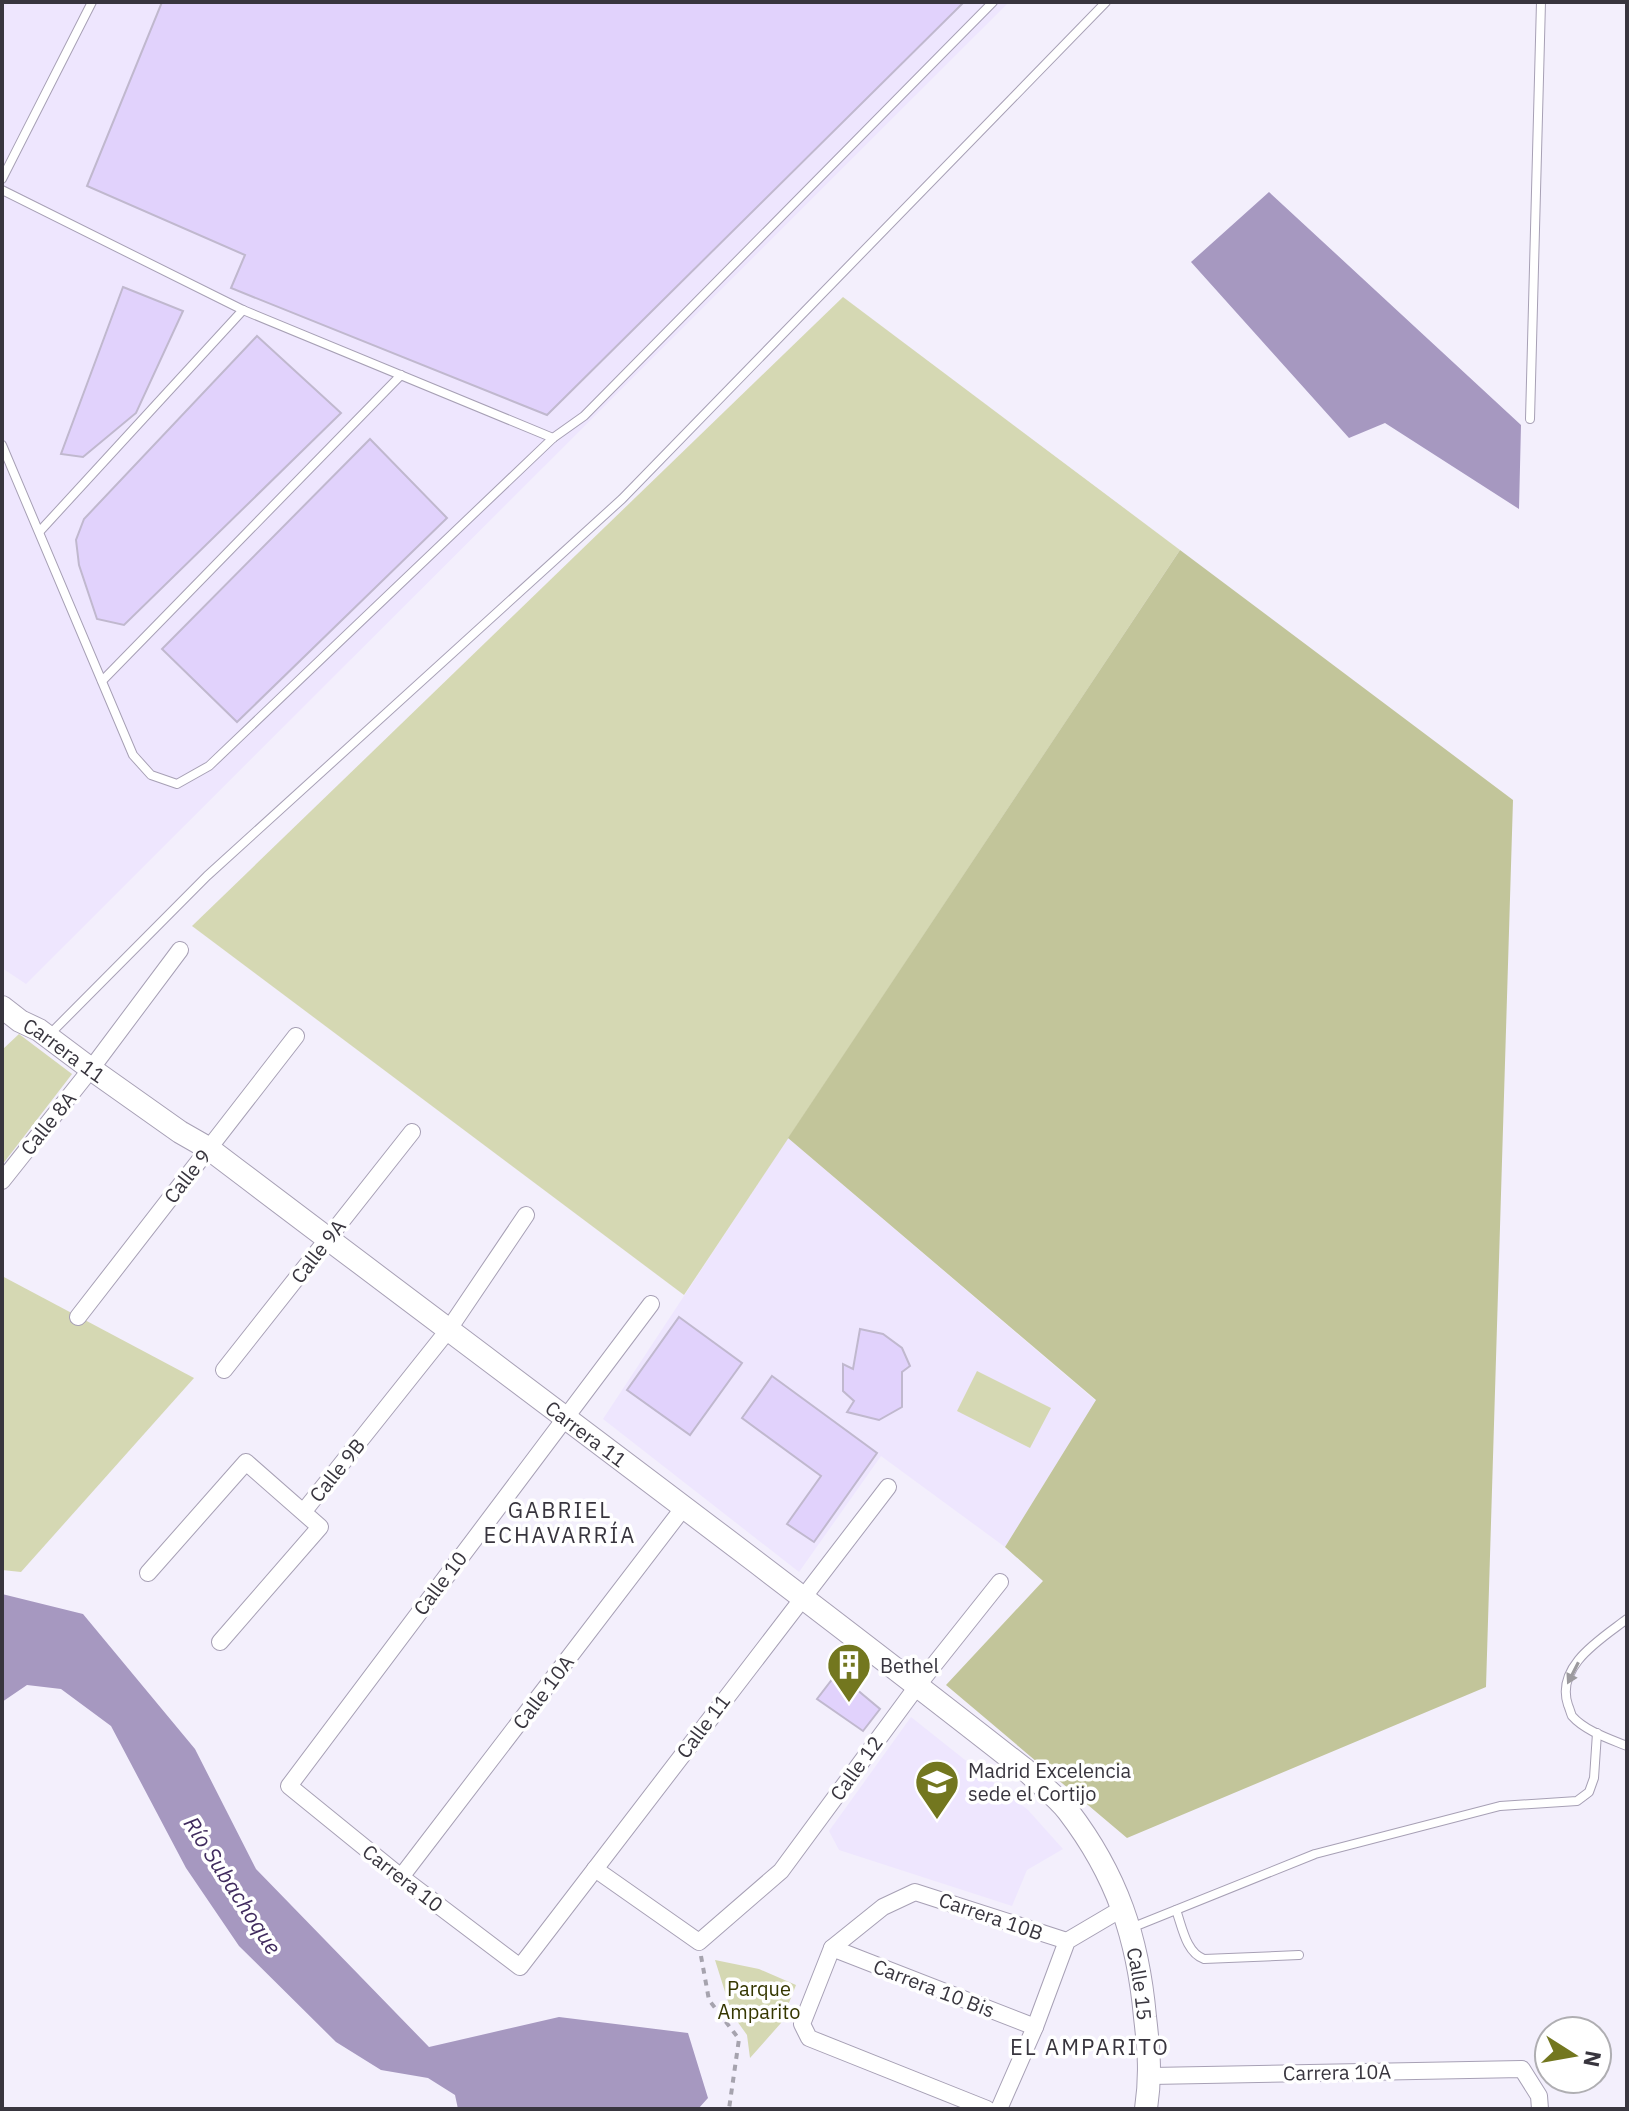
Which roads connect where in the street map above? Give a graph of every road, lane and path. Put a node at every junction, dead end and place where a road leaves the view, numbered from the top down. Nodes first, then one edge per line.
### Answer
1 (92, 2) edge
2 (993, 2) edge
3 (1106, 2) edge
4 (1541, 2) edge
5 (2, 179) edge
6 (2, 190) edge
7 (243, 310) junction
8 (401, 375) junction
9 (1530, 419) dead end
10 (553, 438) junction
11 (2, 445) edge
12 (40, 531) junction
13 (102, 681) junction
14 (180, 950) dead end
15 (4, 1013) edge
16 (296, 1036) dead end
17 (47, 1037) junction
18 (91, 1069) junction
19 (412, 1132) dead end
20 (208, 1148) junction
21 (2, 1181) edge
22 (526, 1215) dead end
23 (328, 1239) junction
24 (651, 1304) dead end
25 (78, 1317) dead end
26 (449, 1329) junction
27 (224, 1370) dead end
28 (565, 1417) junction
29 (888, 1487) dead end
30 (684, 1507) junction
31 (304, 1511) junction
32 (148, 1573) dead end
33 (1000, 1582) dead end
34 (802, 1597) junction
35 (1627, 1619) edge
36 (220, 1642) dead end
37 (918, 1685) junction
38 (1597, 1733) junction
39 (1627, 1746) edge
40 (289, 1786) joint
41 (595, 1869) junction
42 (401, 1877) junction
43 (1176, 1910) junction
44 (1127, 1918) junction
45 (1067, 1941) junction
46 (699, 1942) junction
47 (832, 1948) junction
48 (1299, 1955) dead end
49 (520, 1967) joint
50 (1035, 2027) junction
51 (1151, 2076) junction
52 (729, 2109) edge
53 (987, 2109) edge
54 (999, 2109) edge
55 (1146, 2109) edge
56 (1540, 2109) edge

1 - 5 lane
2 - 10 lane
3 - 17 lane
4 - 9 lane
6 - 7 lane
7 - 8 lane
7 - 12 lane
8 - 10 lane
8 - 13 lane
10 - 13 lane
11 - 12 lane
12 - 13 lane
14 - 18 street, Calle 8A
15 - 17 street, Carrera 11
16 - 20 street, Calle 9
17 - 18 street, Carrera 11
18 - 20 street, Carrera 11
18 - 21 street, Calle 8A
19 - 23 street, Calle 9A
20 - 23 street, Carrera 11
20 - 25 street, Calle 9
22 - 26 street, Calle 9B
23 - 26 street, Carrera 11
23 - 27 street, Calle 9A
24 - 28 street, Calle 10
26 - 28 street, Carrera 11
26 - 31 street, Calle 9B
28 - 30 street, Carrera 11
28 - 40 street, Calle 10
29 - 34 street, Calle 11
30 - 34 street, Carrera 11
30 - 42 street, Calle 10A
31 - 32 street
31 - 36 street, Calle 9B
33 - 37 street, Calle 12
34 - 37 street, Carrera 11
34 - 41 street, Calle 11
35 -> 38 lane
37 - 44 street, Carrera 11
37 - 46 street, Calle 12
38 - 39 lane
38 - 43 lane
40 - 42 street, Carrera 10
41 - 46 street
41 - 49 street, Calle 11
42 - 49 street, Carrera 10
43 - 44 lane
43 - 48 lane
44 - 45 street
44 - 51 street, Calle 15
45 - 47 street, Carrera 10B
45 - 50 street
46 - 52 path
47 - 50 street, Carrera 10 Bis
47 - 53 street
50 - 54 street
51 - 55 street, Calle 15
51 - 56 street, Carrera 10A

